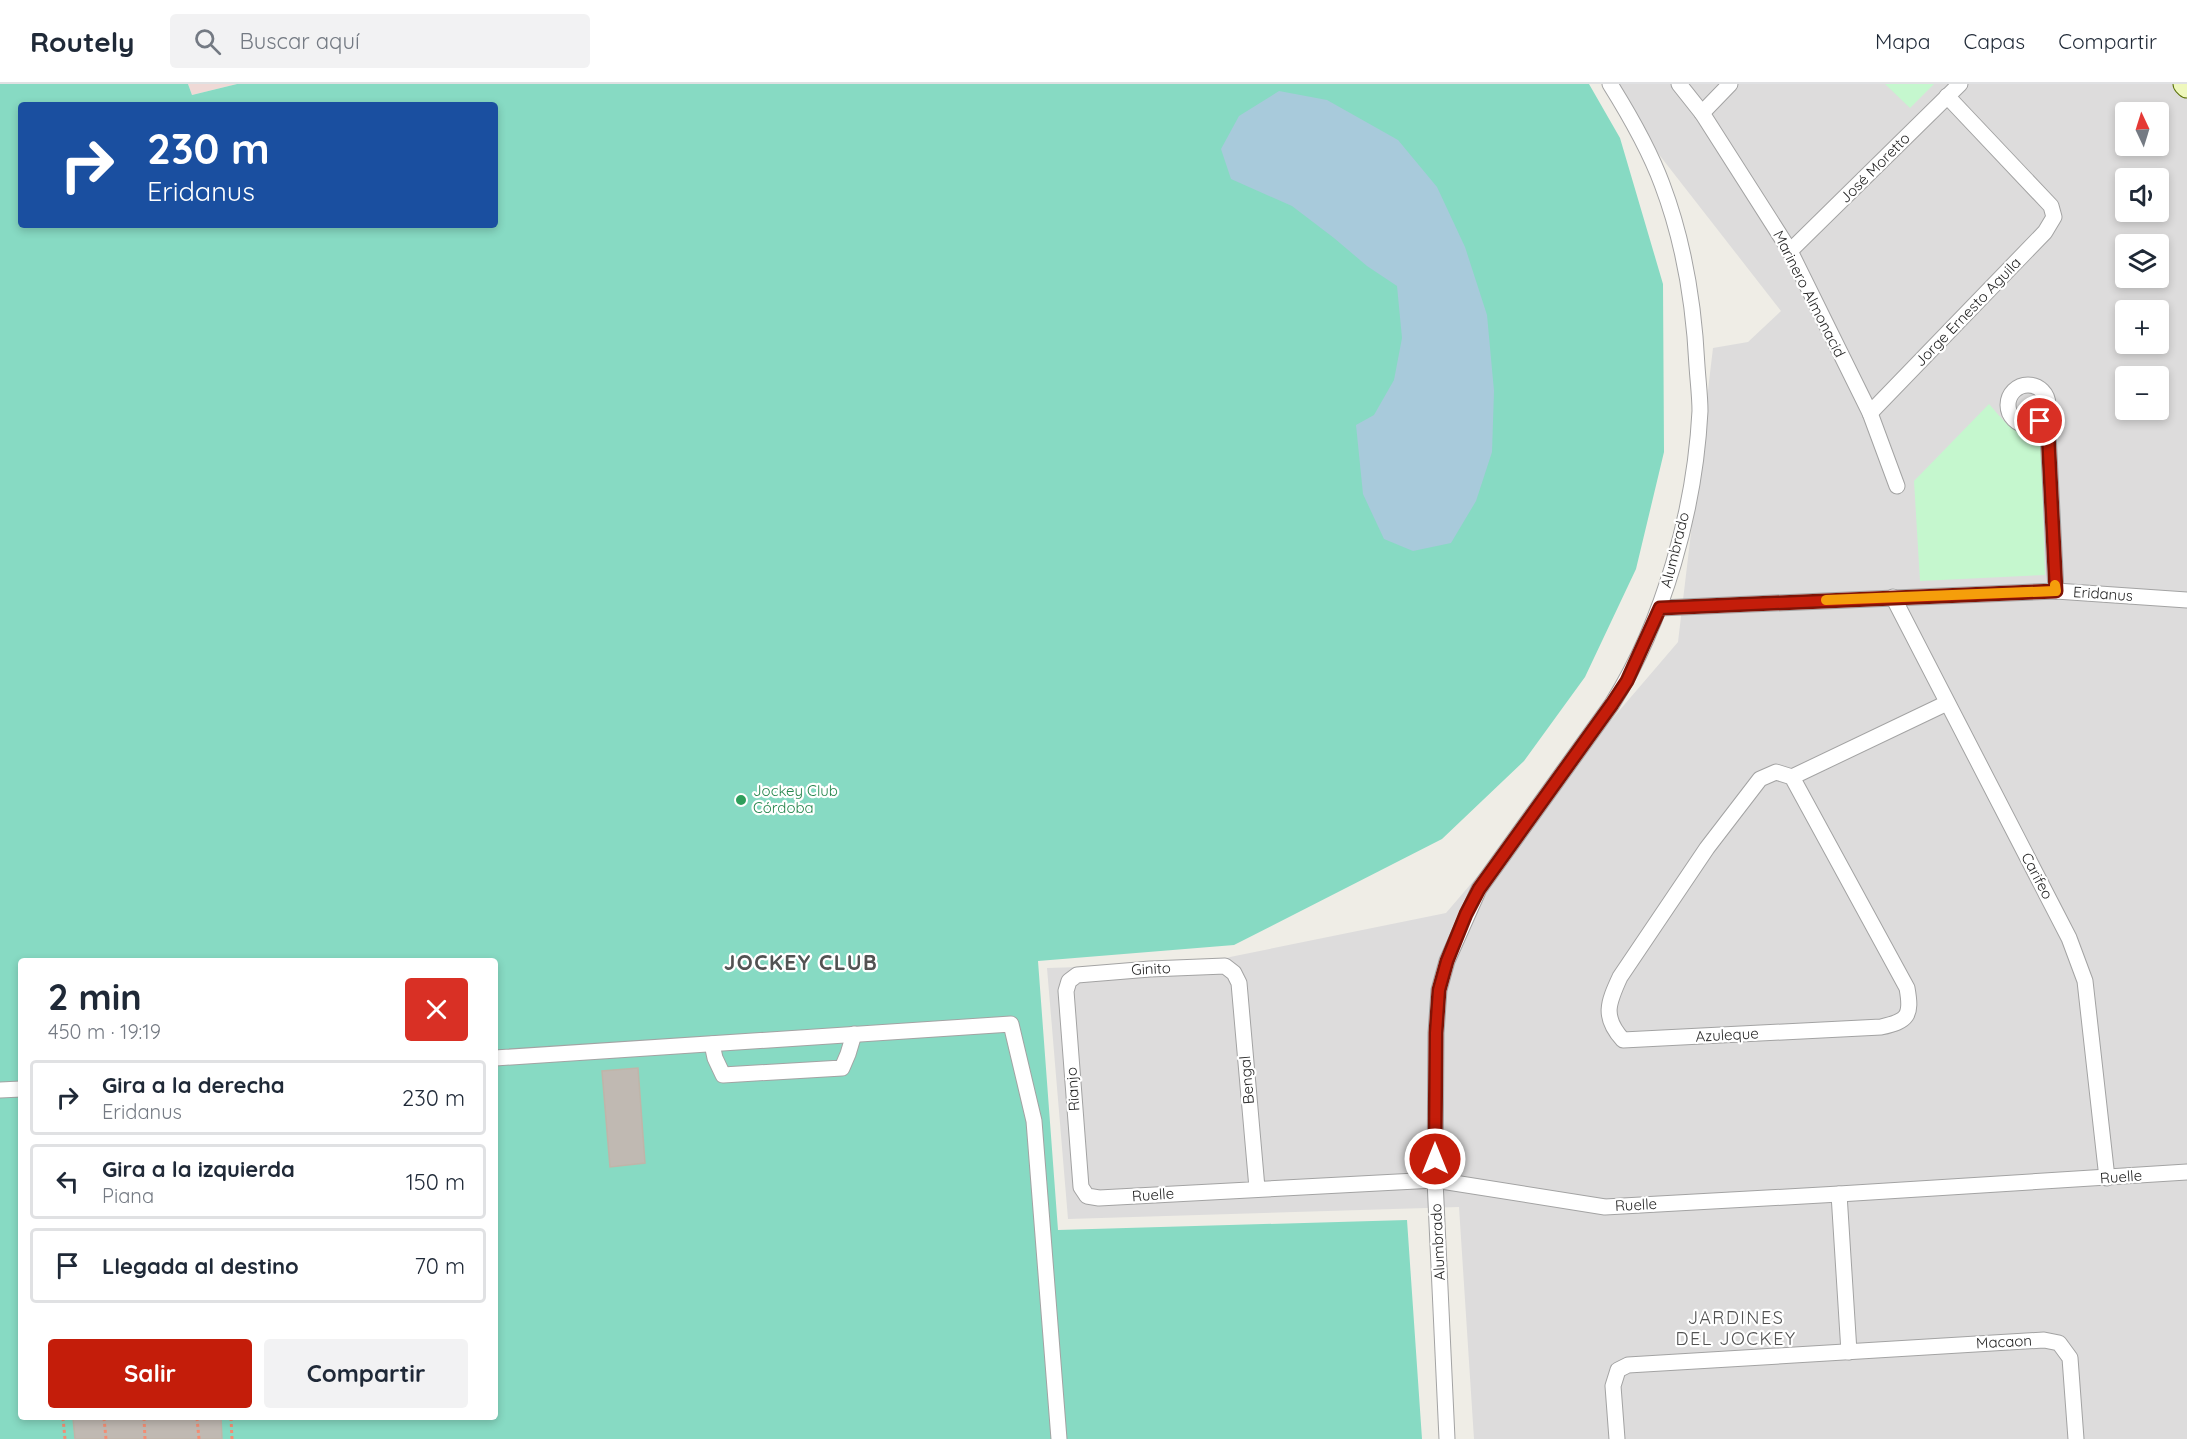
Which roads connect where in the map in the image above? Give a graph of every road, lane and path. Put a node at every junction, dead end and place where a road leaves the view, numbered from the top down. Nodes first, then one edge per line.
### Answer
1 (1610, 84) edge
2 (1679, 84) edge
3 (1730, 84) edge
4 (1960, 84) edge
5 (1947, 96) junction
6 (1702, 113) junction
7 (1790, 251) junction
8 (1870, 413) junction
9 (2040, 421) dead end
10 (1897, 486) dead end
11 (2056, 591) junction
12 (1893, 597) junction
13 (2187, 600) edge
14 (1660, 608) junction
15 (1947, 703) junction
16 (1792, 777) junction
17 (1234, 973) joint
18 (1068, 981) joint
19 (854, 1034) junction
20 (712, 1044) junction
21 (498, 1058) edge
22 (18, 1089) edge
23 (0, 1090) edge
24 (2187, 1172) edge
25 (2107, 1178) junction
26 (1435, 1180) junction
27 (1257, 1188) junction
28 (1839, 1194) junction
29 (1087, 1196) joint
30 (1849, 1352) junction
31 (63, 1420) edge
32 (104, 1420) edge
33 (144, 1420) edge
34 (197, 1420) edge
35 (231, 1420) edge
36 (65, 1439) edge
37 (106, 1439) edge
38 (145, 1439) edge
39 (199, 1439) edge
40 (232, 1439) edge
41 (1059, 1439) edge
42 (1447, 1439) edge
43 (1617, 1439) edge
44 (2076, 1439) edge

1 - 14 street, Alumbrado
2 - 6 street, Marinero Almonacid
3 - 6 street
4 - 5 street, José Moretto
5 - 7 street, José Moretto
5 - 8 street, Jorge Ernesto Aguila
6 - 7 street, Marinero Almonacid
7 - 8 street, Marinero Almonacid
8 - 10 street, Marinero Almonacid
9 - 11 street
11 - 12 street, Eridanus
11 - 13 street, Eridanus
12 - 14 street, Eridanus
12 - 15 street, Carifeo
14 - 26 street, Alumbrado
15 - 16 street, Azuleque
15 - 25 street, Carifeo
16 - 16 street, Azuleque
17 - 18 street, Ginito
17 - 27 street, Bengal
18 - 29 street, Rianjo
19 - 20 street
19 - 20 street
19 - 41 street
20 - 21 street
22 - 23 street
24 - 25 street, Ruelle
25 - 28 street, Ruelle
26 - 27 street, Ruelle
26 - 28 street, Ruelle
26 - 42 street, Alumbrado
27 - 29 street, Ruelle
28 - 30 street
30 - 43 street, Macaon
30 - 44 street, Macaon
31 - 36 path
32 - 37 path
33 - 38 path
34 - 39 path
35 - 40 path

